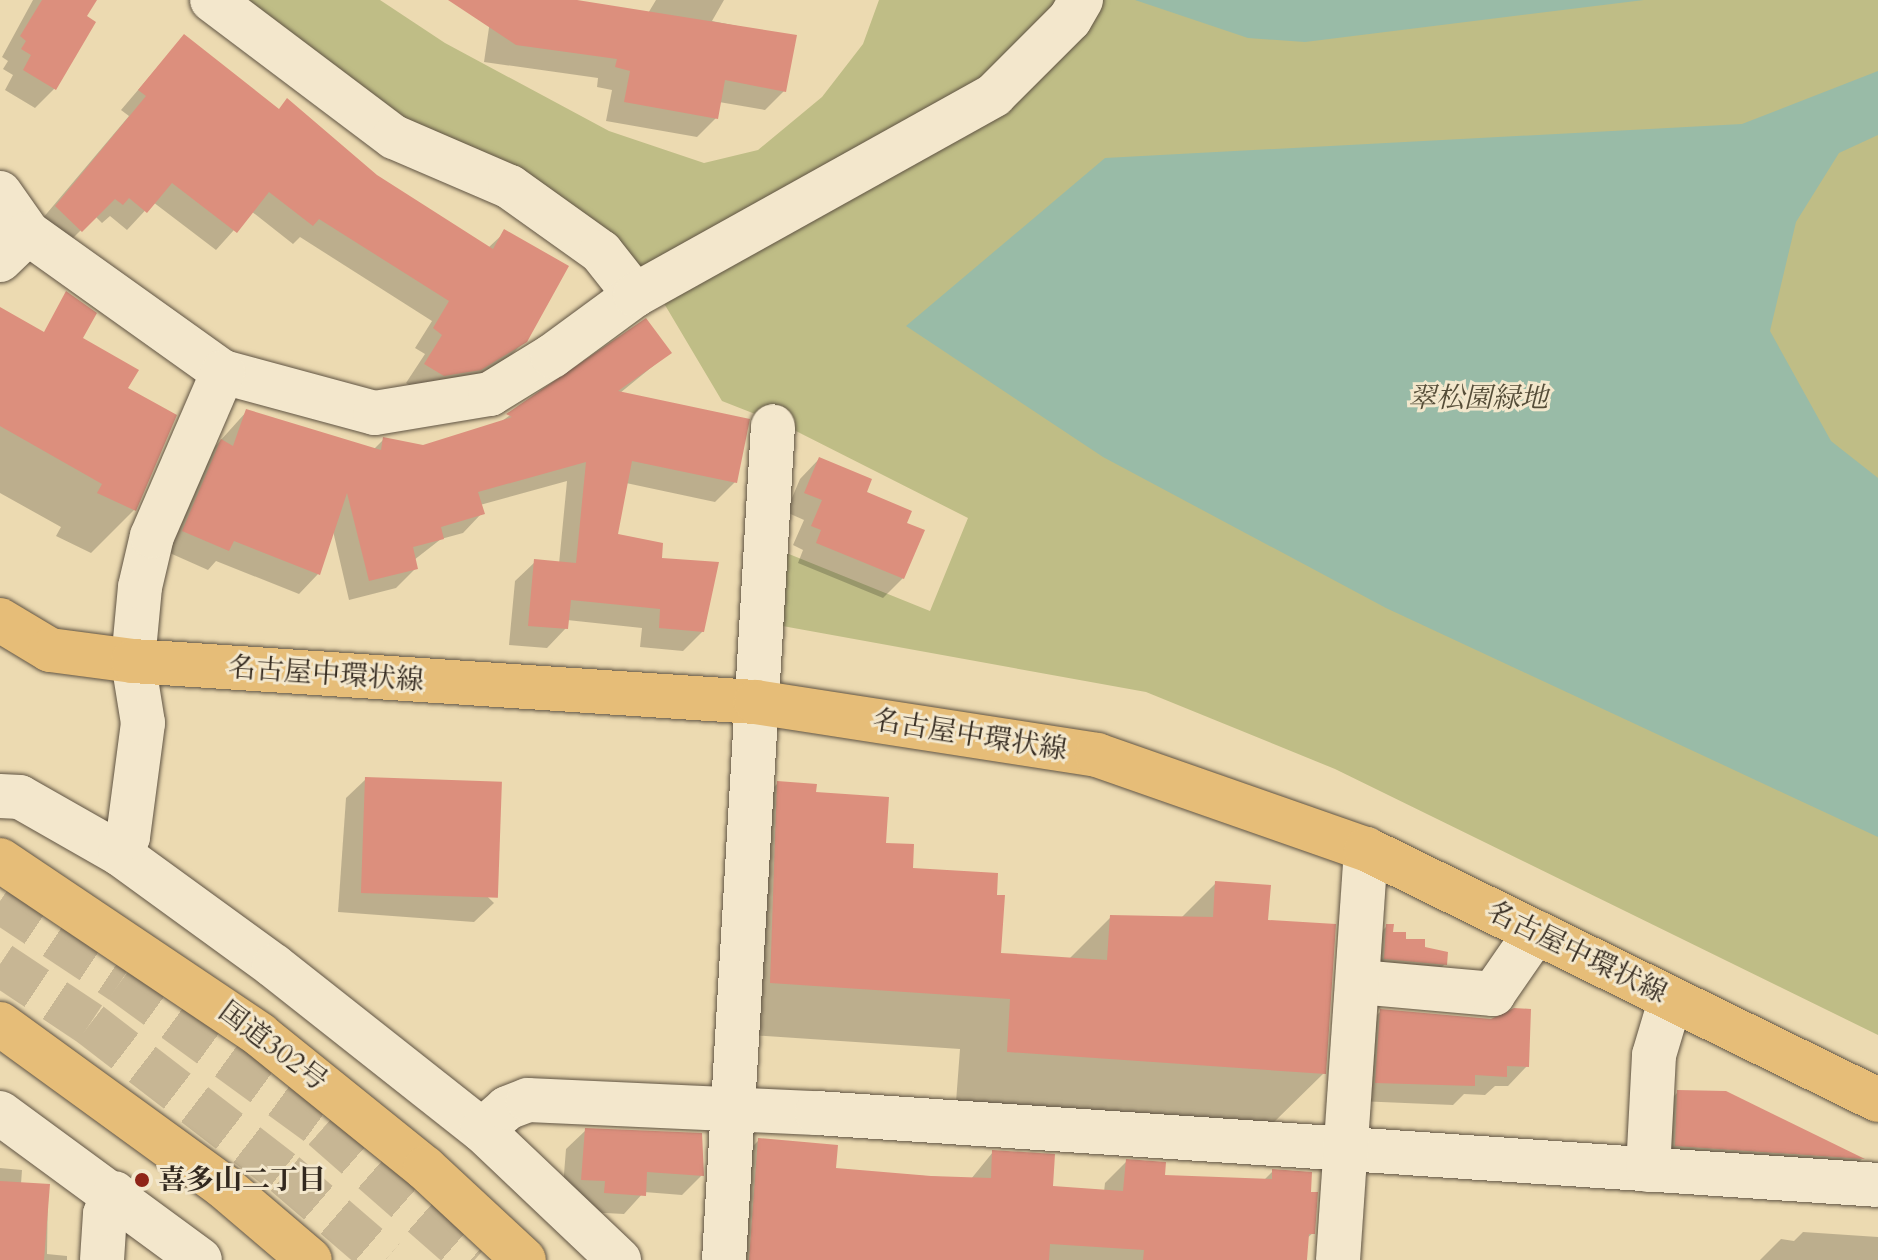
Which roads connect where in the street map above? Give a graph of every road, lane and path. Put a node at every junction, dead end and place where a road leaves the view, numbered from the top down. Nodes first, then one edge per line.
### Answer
1 (212, 0) edge
2 (1081, 0) edge
3 (0, 193) edge
4 (14, 246) edge
5 (635, 295) junction
6 (223, 372) junction
7 (773, 426) dead end
8 (0, 620) edge
9 (133, 661) junction
10 (756, 702) junction
11 (0, 796) edge
12 (1366, 849) junction
13 (120, 854) junction
14 (0, 860) edge
15 (1536, 932) junction
16 (1359, 982) junction
17 (1671, 998) junction
18 (0, 1024) edge
19 (1878, 1100) edge
20 (734, 1112) junction
21 (0, 1113) edge
22 (482, 1130) junction
23 (1345, 1147) junction
24 (1648, 1170) junction
25 (1878, 1185) edge
26 (115, 1193) junction
27 (102, 1260) edge
28 (200, 1260) edge
29 (310, 1260) edge
30 (524, 1260) edge
31 (619, 1260) edge
32 (724, 1260) edge
33 (1338, 1260) edge

1 - 5 street
2 - 5 street
3 - 4 street
4 - 6 street
5 - 6 street
6 - 9 street
7 - 10 street
8 - 9 main road, 名古屋中環状線
9 - 10 main road, 名古屋中環状線
9 - 13 street
10 - 12 main road, 名古屋中環状線
10 - 20 street
11 - 13 street
12 - 15 main road, 名古屋中環状線
12 - 16 street
13 - 22 street
14 - 30 main road, 国道302号
15 - 16 street
15 - 17 main road, 名古屋中環状線
16 - 23 street
17 - 19 main road, 名古屋中環状線
17 - 24 street
18 - 29 main road
20 - 22 street
20 - 23 street
20 - 32 street
21 - 26 street
22 - 31 street
23 - 24 street
23 - 33 street
24 - 25 street
26 - 27 street
26 - 28 street

